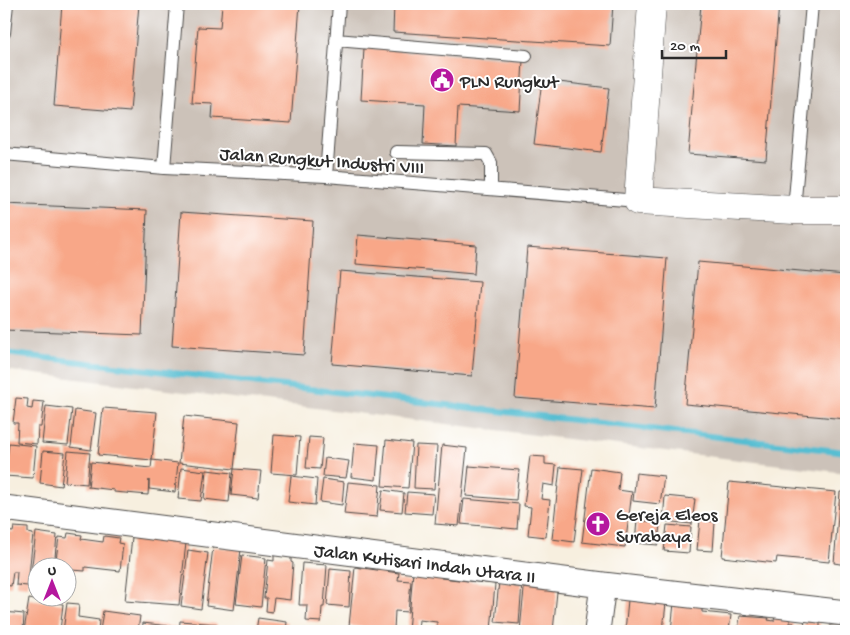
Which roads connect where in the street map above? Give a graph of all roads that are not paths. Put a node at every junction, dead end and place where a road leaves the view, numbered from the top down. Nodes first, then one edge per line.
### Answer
1 (7, 4) edge
2 (177, 4) edge
3 (339, 4) edge
4 (652, 4) edge
5 (812, 4) edge
6 (4, 33) edge
7 (336, 40) junction
8 (526, 56) dead end
9 (396, 152) dead end
10 (4, 154) edge
11 (164, 168) junction
12 (326, 176) junction
13 (491, 189) junction
14 (638, 201) junction
15 (794, 210) junction
16 (846, 210) edge
17 (4, 508) edge
18 (603, 585) junction
19 (846, 613) edge
20 (597, 631) edge

1 - 6 lane
2 - 11 lane
3 - 7 lane
4 - 14 street
5 - 15 lane
7 - 8 lane
7 - 12 lane
9 - 13 lane
10 - 11 lane, Jalan Rungkut Industri VIII
11 - 12 lane, Jalan Rungkut Industri VIII
12 - 13 lane, Jalan Rungkut Industri VIII
13 - 14 lane, Jalan Rungkut Industri VIII
14 - 15 street
15 - 16 street
17 - 18 street, Jalan Kutisari Indah Utara II
18 - 19 street, Jalan Kutisari Indah Utara II
18 - 20 street

